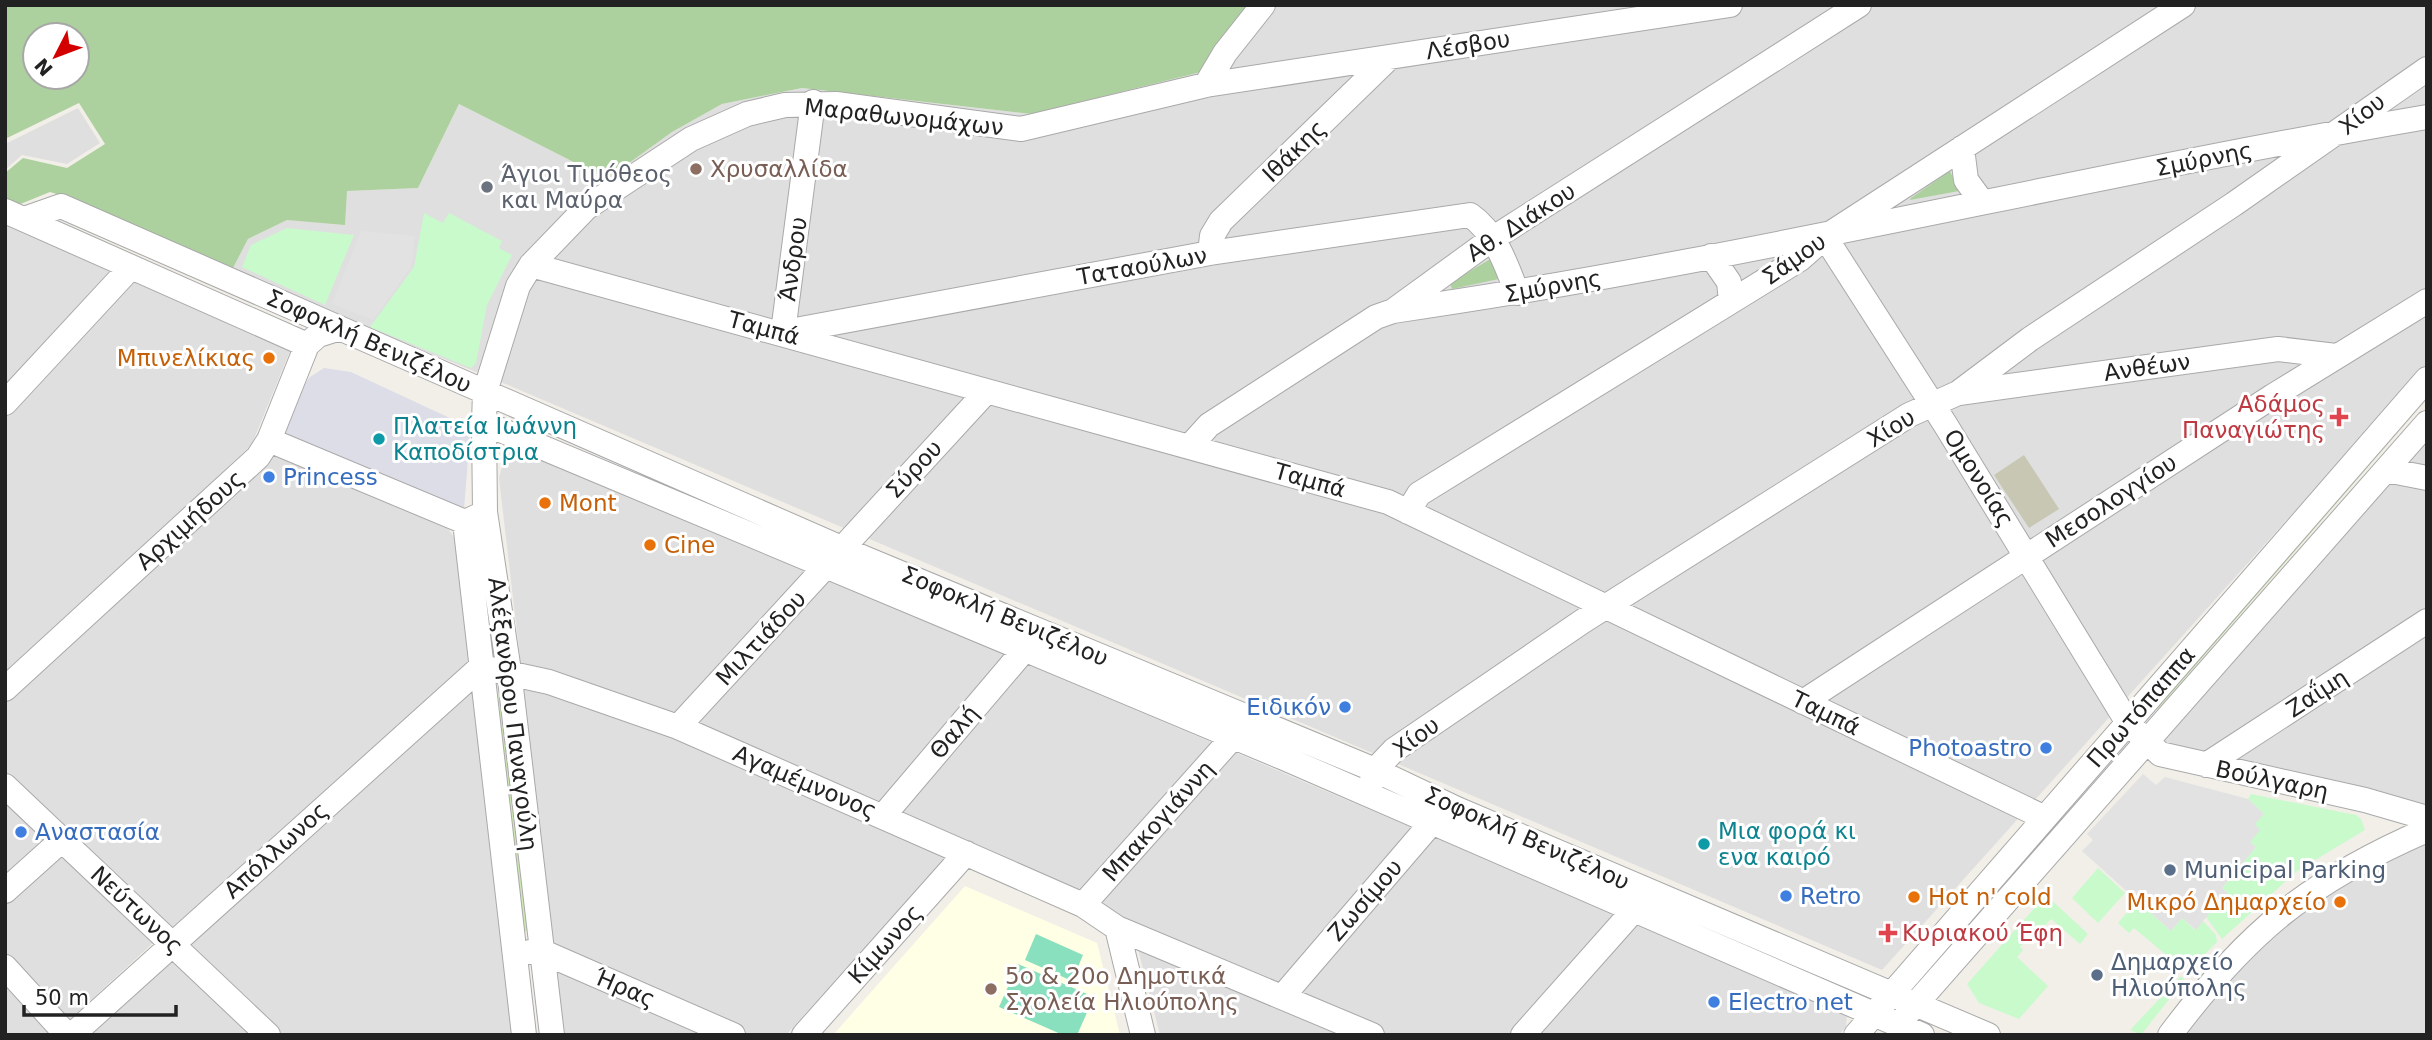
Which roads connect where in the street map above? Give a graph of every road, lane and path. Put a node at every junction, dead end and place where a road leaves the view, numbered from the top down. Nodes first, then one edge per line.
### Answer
1 (1263, 5) edge
2 (1730, 5) edge
3 (1859, 5) edge
4 (2183, 5) edge
5 (1390, 57) junction
6 (2427, 69) edge
7 (1206, 85) junction
8 (813, 103) junction
9 (2427, 117) edge
10 (2340, 132) junction
11 (1962, 148) junction
12 (1983, 202) junction
13 (15, 215) edge
14 (1825, 237) junction
15 (1492, 239) junction
16 (1210, 253) junction
17 (1711, 256) junction
18 (531, 265) junction
19 (131, 267) junction
20 (1517, 293) junction
21 (1731, 301) junction
22 (2425, 302) edge
23 (1393, 311) junction
24 (337, 328) junction
25 (783, 332) junction
26 (307, 345) junction
27 (2336, 356) junction
28 (2427, 379) edge
29 (986, 391) junction
30 (485, 392) junction
31 (1958, 393) junction
32 (5, 402) edge
33 (1932, 404) junction
34 (484, 423) junction
35 (2427, 423) edge
36 (269, 440) junction
37 (1190, 446) junction
38 (2386, 470) junction
39 (2427, 478) edge
40 (1408, 512) junction
41 (475, 517) junction
42 (834, 556) junction
43 (2027, 556) junction
44 (1606, 608) junction
45 (2427, 621) edge
46 (1025, 649) junction
47 (481, 667) junction
48 (509, 671) junction
49 (5, 689) edge
50 (1803, 702) junction
51 (2127, 723) junction
52 (678, 727) junction
53 (1233, 737) junction
54 (2145, 741) junction
55 (2206, 765) junction
56 (1375, 770) junction
57 (5, 786) edge
58 (1367, 794) junction
59 (1448, 805) junction
60 (884, 816) junction
61 (2043, 817) junction
62 (2427, 818) edge
63 (1432, 824) junction
64 (2427, 830) edge
65 (62, 839) junction
66 (966, 853) junction
67 (5, 891) edge
68 (1083, 905) junction
69 (1634, 910) junction
70 (1117, 928) junction
71 (173, 942) junction
72 (515, 952) junction
73 (543, 952) junction
74 (5, 967) edge
75 (1891, 994) junction
76 (1283, 996) junction
77 (1916, 1004) junction
78 (1887, 1024) edge
79 (70, 1035) edge
80 (268, 1035) edge
81 (524, 1035) edge
82 (552, 1035) edge
83 (733, 1035) edge
84 (804, 1035) edge
85 (1143, 1035) edge
86 (1372, 1035) edge
87 (1523, 1035) edge
88 (1856, 1035) edge
89 (1922, 1035) edge
90 (1988, 1035) edge
91 (2170, 1035) edge

1 - 7 street
2 - 5 street, Λέσβου
3 - 15 street, Αθ. Διάκου
4 - 11 street, Σάμου
5 - 7 street, Λέσβου
5 - 16 street, Ιθάκης
6 - 10 street, Χίου
7 - 8 street, Μαραθωνομάχων
8 - 18 street, Μαραθωνομάχων
8 - 25 street, Άνδρου
9 - 10 street, Σμύρνης
10 - 12 street, Σμύρνης
10 - 31 street, Χίου
11 - 12 street
11 - 14 street, Σάμου
12 - 14 street, Σμύρνης
13 - 19 street, Σοφοκλή Βενιζέλου
13 - 24 street, Σοφοκλή Βενιζέλου
14 - 17 street, Σμύρνης
14 - 21 street, Σάμου
14 - 33 street, Ομονοίας
15 - 16 street, Ταταούλων
15 - 20 street
15 - 23 street, Αθ. Διάκου
16 - 25 street, Ταταούλων
17 - 20 street, Σμύρνης
17 - 21 street
18 - 25 street, Ταμπά
18 - 30 street, Μαραθωνομάχων
19 - 26 street, Σοφοκλή Βενιζέλου
19 - 32 street
20 - 23 street, Σμύρνης
21 - 40 street, Σάμου
22 - 27 street, Μεσολογγίου
23 - 37 street, Αθ. Διάκου
24 - 26 street
24 - 30 street, Σοφοκλή Βενιζέλου
25 - 29 street, Ταμπά
26 - 36 street, Αρχιμήδους
27 - 31 street, Ανθέων
27 - 43 street, Μεσολογγίου
28 - 51 street, Πρωτόπαππα
29 - 37 street, Ταμπά
29 - 42 street, Σύρου
30 - 34 street, Αλέξανδρου Παναγούλη
30 - 42 street, Σοφοκλή Βενιζέλου
31 - 33 street, Χίου
33 - 43 street, Ομονοίας
33 - 44 street, Χίου
34 - 41 street, Αλέξανδρου Παναγούλη
34 - 42 street, Σοφοκλή Βενιζέλου
35 - 38 street, Πρωτόπαππα
36 - 41 street
36 - 49 street, Αρχιμήδους
37 - 40 street, Ταμπά
38 - 39 street
38 - 54 street, Πρωτόπαππα
40 - 44 street, Ταμπά
41 - 47 street, Αλέξανδρου Παναγούλη
41 - 48 street, Αλέξανδρου Παναγούλη
42 - 46 street, Σοφοκλή Βενιζέλου
42 - 52 street, Μιλτιάδου
42 - 56 street, Σοφοκλή Βενιζέλου
43 - 50 street, Μεσολογγίου
43 - 51 street, Ομονοίας
44 - 50 street, Ταμπά
44 - 56 street, Χίου
45 - 55 street, Ζαΐμη
46 - 53 street, Σοφοκλή Βενιζέλου
46 - 60 street, Θαλή
47 - 48 street, Αγαμέμνονος
47 - 71 street, Απόλλωνος
47 - 72 street, Αλέξανδρου Παναγούλη
48 - 52 street, Αγαμέμνονος
48 - 73 street, Αλέξανδρου Παναγούλη
50 - 61 street, Ταμπά
51 - 54 street, Βούλγαρη
51 - 61 street, Πρωτόπαππα
52 - 60 street, Αγαμέμνονος
53 - 58 street, Σοφοκλή Βενιζέλου
53 - 68 street, Μπακογιάννη
54 - 55 street, Βούλγαρη
54 - 77 street, Πρωτόπαππα
55 - 62 street, Βούλγαρη
56 - 58 street, Χίου
56 - 59 street, Σοφοκλή Βενιζέλου
57 - 65 street, Νεύτωνος
58 - 63 street, Σοφοκλή Βενιζέλου
59 - 63 street, Ζωσίμου
59 - 75 street, Σοφοκλή Βενιζέλου
60 - 66 street, Αγαμέμνονος
61 - 75 street, Πρωτόπαππα
63 - 69 street, Σοφοκλή Βενιζέλου
63 - 76 street, Ζωσίμου
64 - 91 street
65 - 67 street
65 - 71 street, Νεύτωνος
66 - 68 street, Αγαμέμνονος
66 - 84 street, Κίμωνος
68 - 70 street, Αγαμέμνονος
69 - 78 street, Σοφοκλή Βενιζέλου
69 - 87 street
70 - 76 street, Αγαμέμνονος
70 - 85 street
71 - 79 street, Απόλλωνος
71 - 80 street, Νεύτωνος
72 - 73 street, Ήρας
72 - 81 street, Αλέξανδρου Παναγούλη
73 - 82 street, Αλέξανδρου Παναγούλη
73 - 83 street, Ήρας
74 - 79 street
75 - 77 street, Σοφοκλή Βενιζέλου
75 - 78 street, Πρωτόπαππα
76 - 86 street, Αγαμέμνονος
77 - 78 street, Πρωτόπαππα
77 - 90 street, Σοφοκλή Βενιζέλου
78 - 88 street, Πρωτόπαππα
78 - 89 street, Σοφοκλή Βενιζέλου

